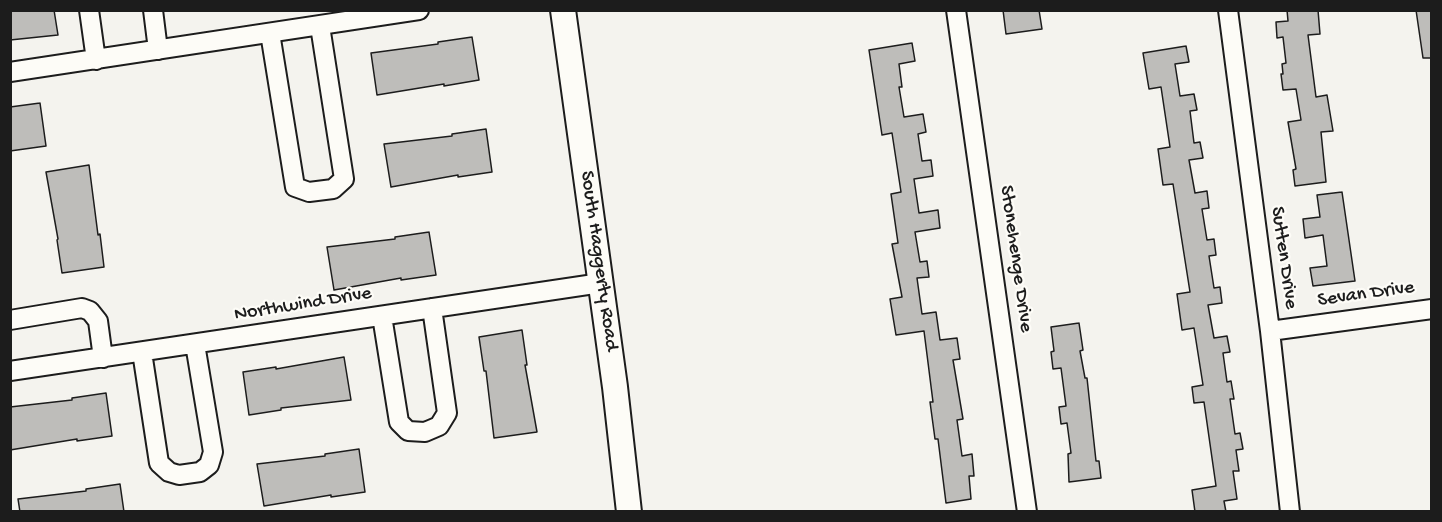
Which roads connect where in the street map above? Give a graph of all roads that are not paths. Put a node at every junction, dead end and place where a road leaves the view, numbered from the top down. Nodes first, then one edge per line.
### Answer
1 (89, 10) edge
2 (153, 10) edge
3 (419, 10) edge
4 (563, 10) edge
5 (1228, 10) edge
6 (393, 12) edge
7 (954, 12) edge
8 (340, 17) edge
9 (320, 26) junction
10 (270, 33) junction
11 (158, 50) junction
12 (96, 60) junction
13 (10, 72) edge
14 (602, 283) junction
15 (432, 308) junction
16 (1431, 309) edge
17 (382, 316) junction
18 (10, 320) edge
19 (1270, 331) junction
20 (195, 344) junction
21 (141, 352) junction
22 (103, 358) junction
23 (10, 371) edge
24 (629, 512) edge
25 (1027, 512) edge
26 (1290, 512) edge

1 - 12 street
2 - 11 street
3 - 6 street
4 - 14 main road, South Haggerty Road
5 - 19 street, Sutten Drive
6 - 8 street
7 - 25 street, Stonehenge Drive
8 - 9 street
9 - 10 street
9 - 10 street
10 - 11 street
11 - 12 street
12 - 13 street
14 - 15 street, Northwind Drive
14 - 24 main road, South Haggerty Road
15 - 17 street, Northwind Drive
15 - 17 street
16 - 19 street, Sevan Drive
17 - 20 street, Northwind Drive
18 - 22 street
19 - 26 street, Sutten Drive
20 - 21 street, Northwind Drive
20 - 21 street
21 - 22 street, Northwind Drive
22 - 23 street, Northwind Drive

